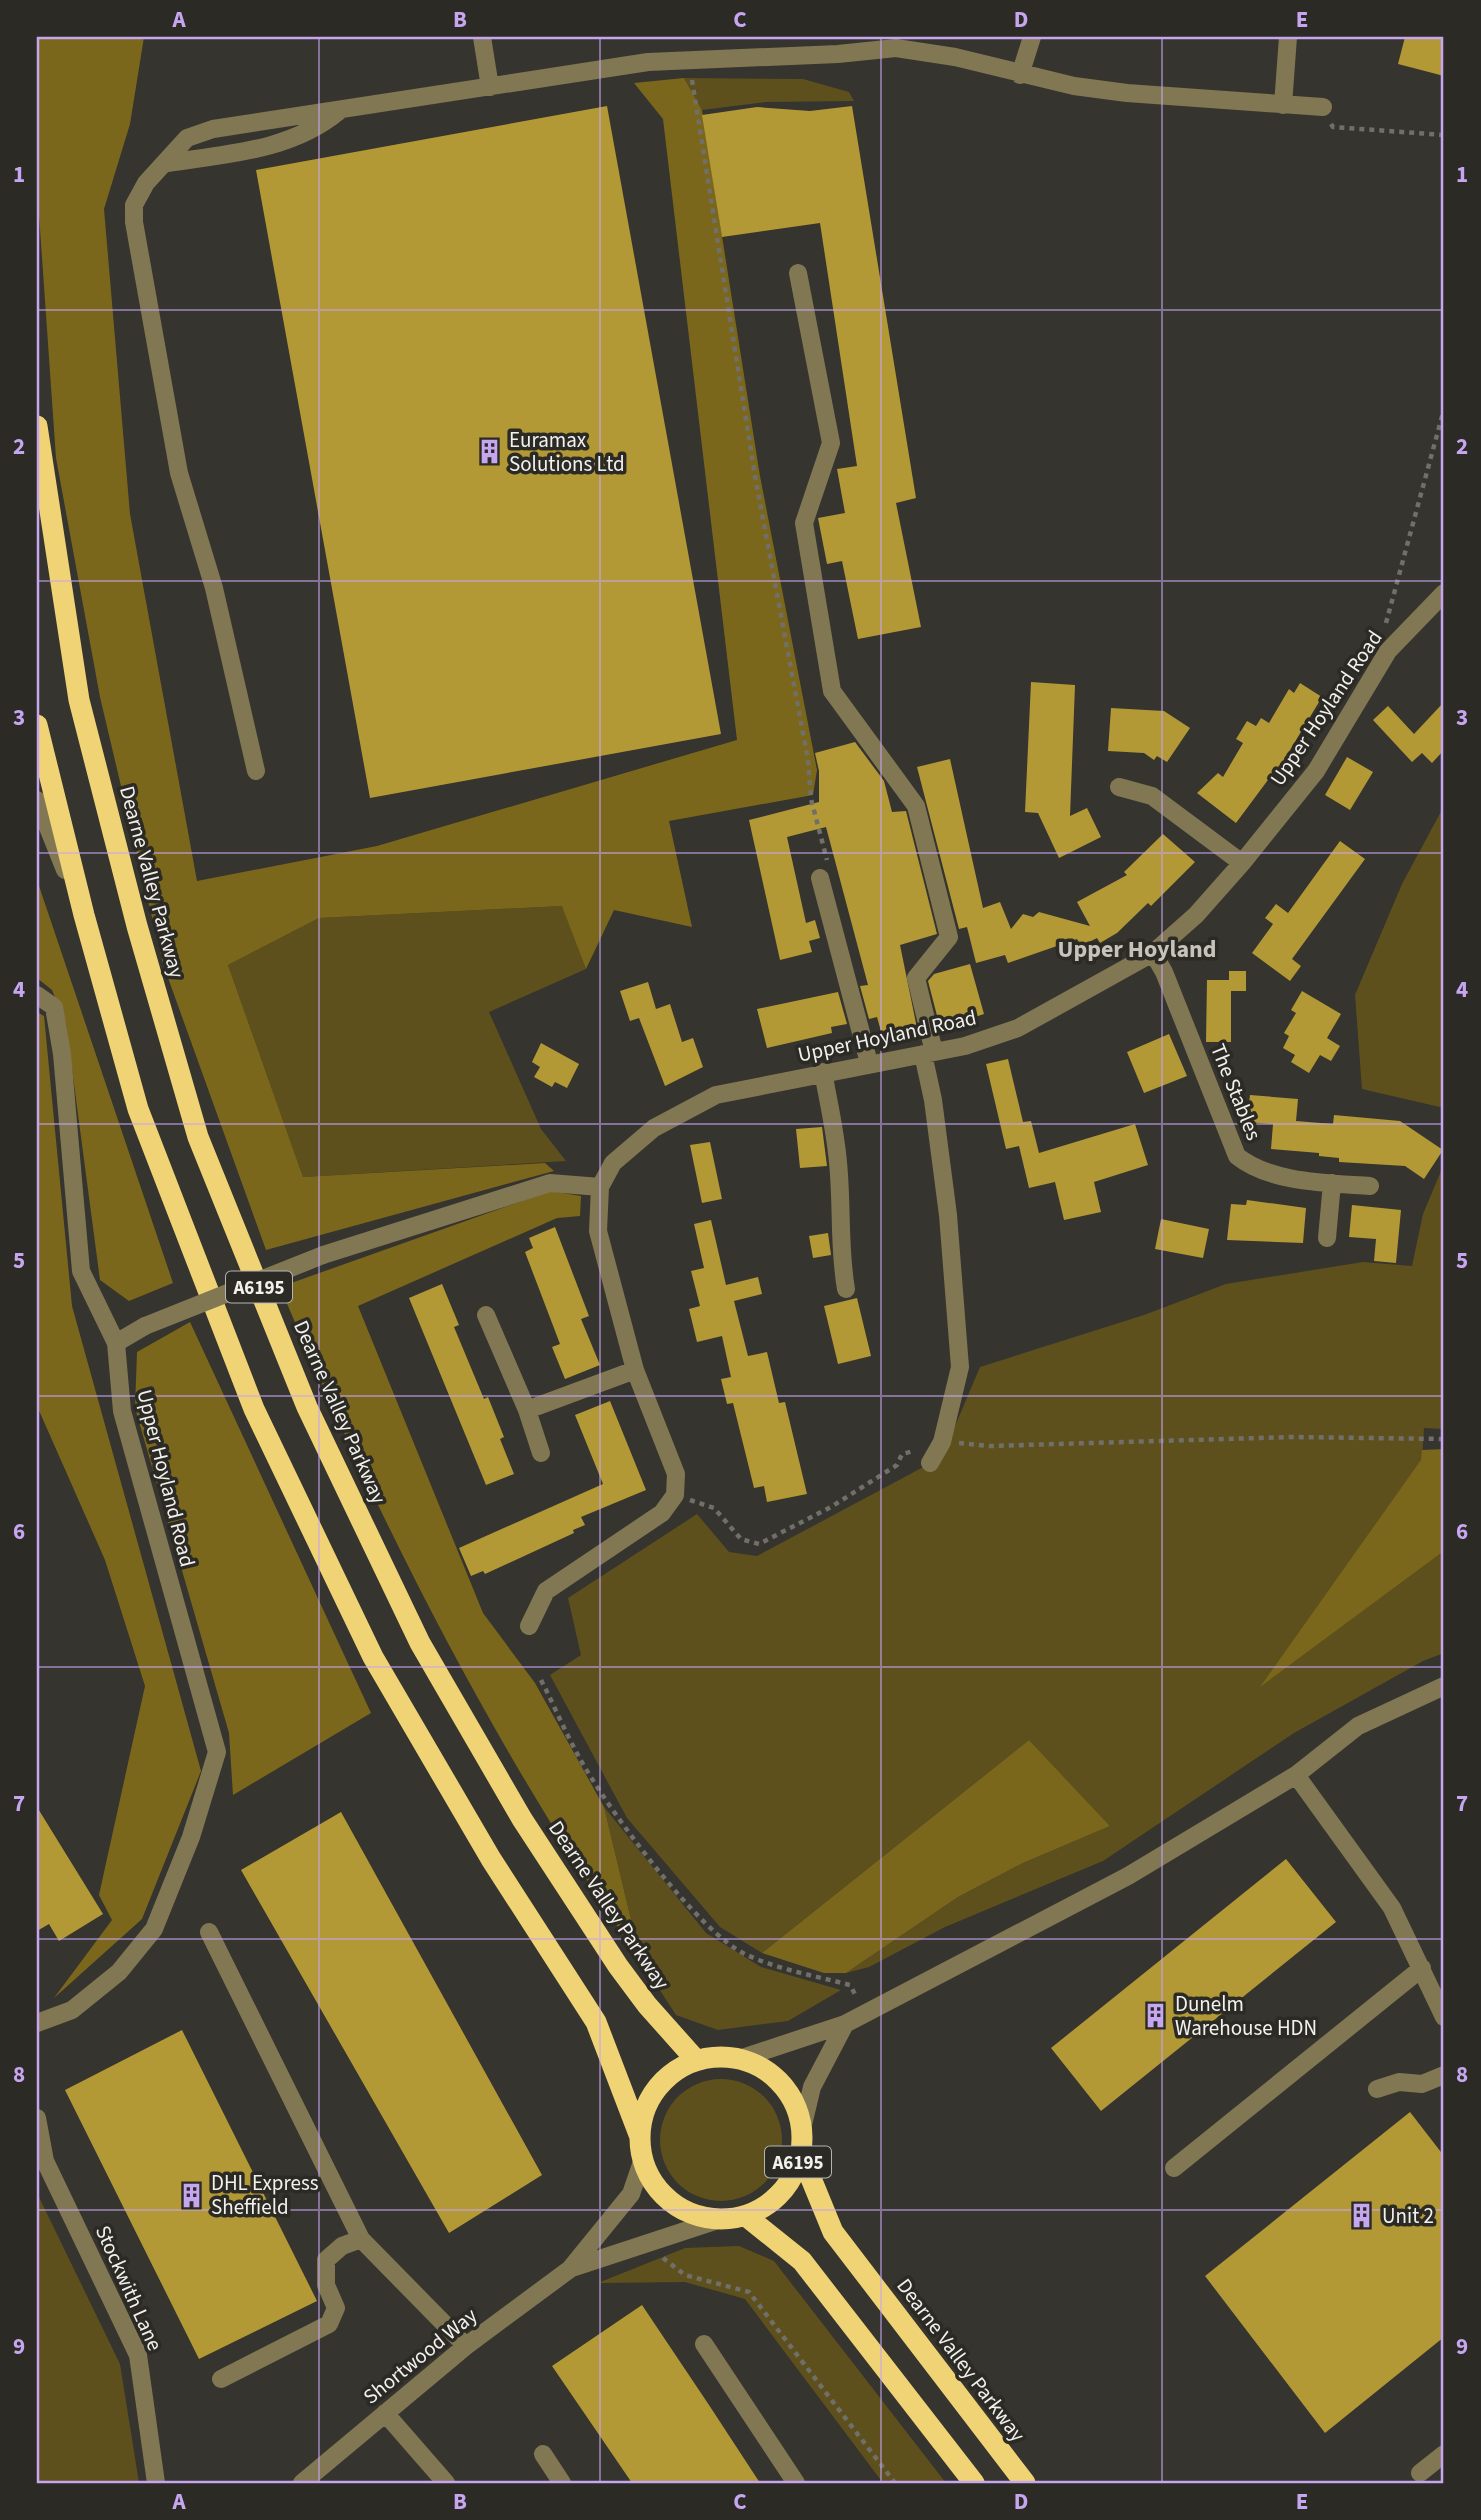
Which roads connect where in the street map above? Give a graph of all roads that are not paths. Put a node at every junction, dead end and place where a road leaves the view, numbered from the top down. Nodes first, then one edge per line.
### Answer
1 (482, 37) edge
2 (1032, 37) edge
3 (1288, 37) edge
4 (897, 42) edge
5 (1020, 75) junction
6 (490, 87) junction
7 (1283, 105) junction
8 (1323, 107) road end
9 (340, 111) junction
10 (167, 163) junction
11 (798, 273) dead end
12 (37, 426) edge
13 (1444, 593) edge
14 (37, 725) edge
15 (256, 771) dead end
16 (1119, 786) dead end
17 (37, 800) edge
18 (1242, 863) junction
19 (824, 871) road end
20 (84, 915) junction
21 (1153, 953) junction
22 (37, 995) edge
23 (929, 1053) junction
24 (869, 1063) junction
25 (823, 1072) junction
26 (1332, 1183) junction
27 (1370, 1186) dead end
28 (600, 1187) junction
29 (1327, 1238) dead end
30 (846, 1289) dead end
31 (486, 1315) dead end
32 (116, 1343) junction
33 (635, 1370) junction
34 (527, 1410) junction
35 (541, 1453) dead end
36 (930, 1463) dead end
37 (528, 1626) dead end
38 (1444, 1686) edge
39 (1296, 1775) junction
40 (209, 1932) dead end
41 (1422, 1968) junction
42 (1444, 2017) edge
43 (37, 2023) edge
44 (845, 2024) junction
45 (739, 2059) junction
46 (696, 2060) junction
47 (1444, 2075) edge
48 (1377, 2090) dead end
49 (37, 2118) edge
50 (802, 2129) junction
51 (642, 2148) junction
52 (801, 2154) junction
53 (1174, 2168) dead end
54 (746, 2216) junction
55 (718, 2220) junction
56 (361, 2239) junction
57 (570, 2269) junction
58 (704, 2344) dead end
59 (466, 2346) junction
60 (221, 2379) dead end
61 (385, 2413) junction
62 (543, 2454) dead end
63 (1444, 2454) edge
64 (1420, 2473) dead end
65 (156, 2483) edge
66 (302, 2483) edge
67 (446, 2483) edge
68 (562, 2483) edge
69 (796, 2483) edge
70 (974, 2483) edge
71 (1025, 2483) edge

1 - 6 street
2 - 5 street
3 - 7 street
4 - 5 street
4 - 6 street
5 - 7 street
6 - 9 street
7 - 8 street
9 - 10 street
9 - 10 street
10 - 15 street
11 - 23 street
12 - 46 highway, Dearne Valley Parkway / A6195
13 - 18 street, Upper Hoyland Road
14 - 20 highway, A6195
16 - 18 street
17 - 20 street
18 - 21 street, Upper Hoyland Road
19 - 24 street
20 - 51 highway, A6195
21 - 23 street, Upper Hoyland Road
21 - 26 street, The Stables
22 - 32 street
23 - 24 street, Upper Hoyland Road
23 - 36 street
24 - 25 street, Upper Hoyland Road
25 - 28 street, Upper Hoyland Road
25 - 30 street
26 - 27 street, The Stables
26 - 29 street
28 - 32 street, bridge
28 - 33 street
31 - 34 street
32 - 43 street, Upper Hoyland Road
33 - 34 street
33 - 37 street
34 - 35 street
38 - 39 street
39 - 41 street
39 - 44 street
40 - 56 street
41 - 42 street
41 - 53 street
44 - 45 street
44 - 50 street
45 - 46 highway, A6195
45 - 50 highway, A6195
46 - 51 highway
47 - 48 street
49 - 65 street, Stockwith Lane
50 - 52 highway, A6195
51 - 55 highway, A6195
51 - 57 street, Shortwood Way
52 - 54 highway, A6195
52 - 71 highway, Dearne Valley Parkway / A6195
54 - 55 highway, A6195
54 - 70 highway
55 - 57 street, Shortwood Way
56 - 59 street
56 - 60 street
57 - 59 street, Shortwood Way
58 - 69 street
59 - 61 street, Shortwood Way
61 - 66 street, Shortwood Way
61 - 67 street
62 - 68 street
63 - 64 street

